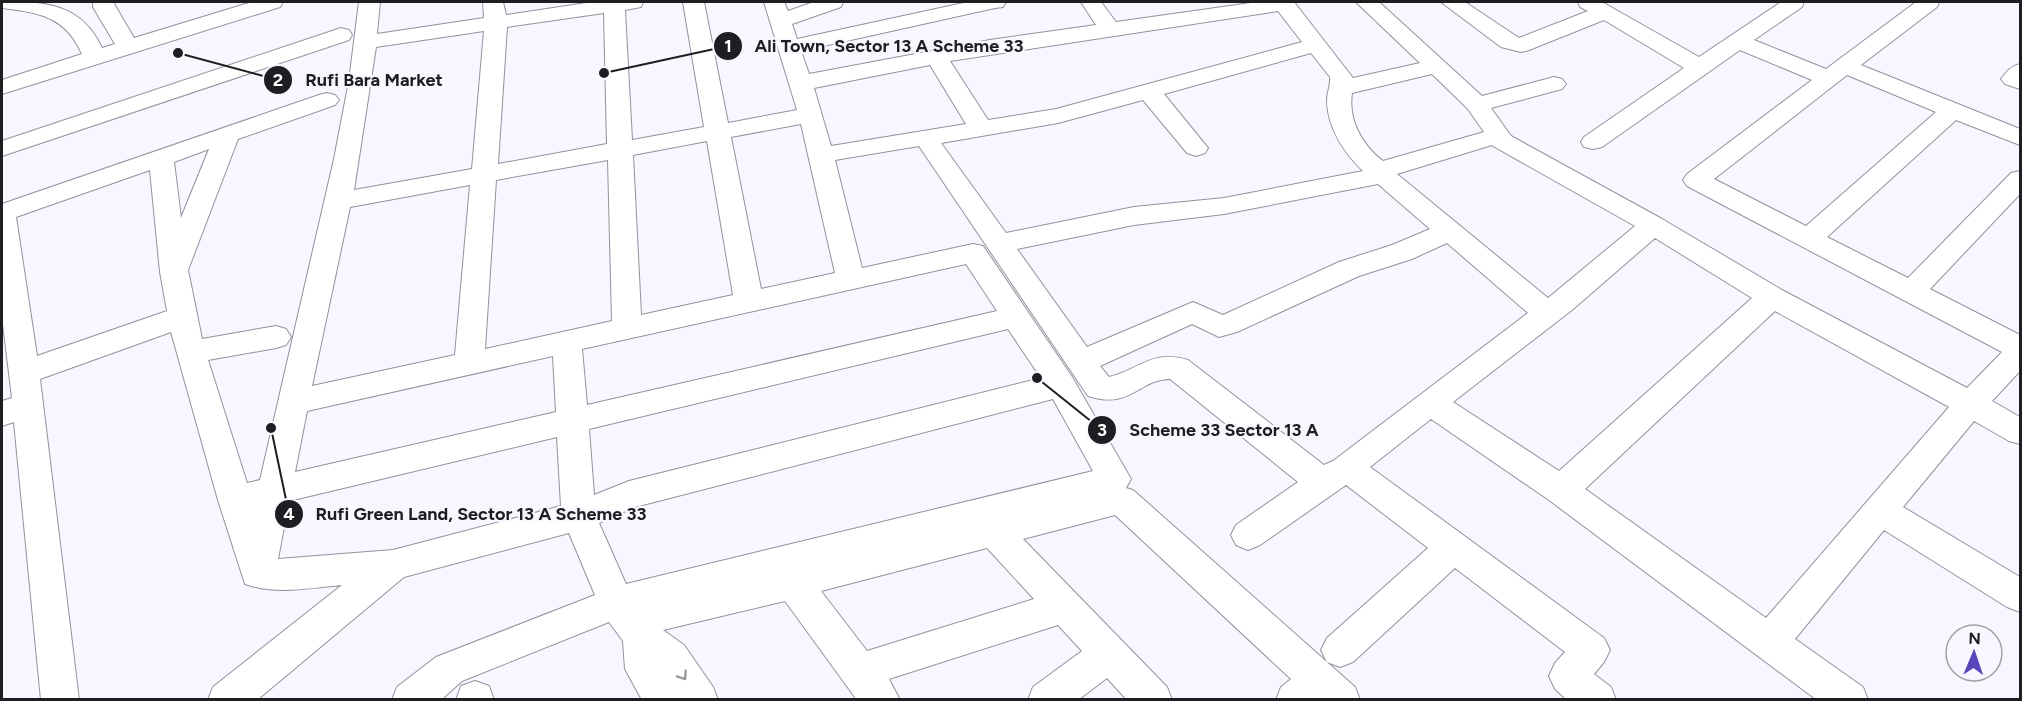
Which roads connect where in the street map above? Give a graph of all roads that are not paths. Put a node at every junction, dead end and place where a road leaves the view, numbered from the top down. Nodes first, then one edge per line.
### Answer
1 (2, 2) edge
2 (103, 2) edge
3 (272, 2) edge
4 (369, 2) edge
5 (693, 2) edge
6 (833, 2) edge
7 (995, 2) edge
8 (1091, 2) edge
9 (1367, 2) edge
10 (1452, 2) edge
11 (1794, 2) edge
12 (1929, 2) edge
13 (621, 3) edge
14 (1284, 3) edge
15 (1596, 7) edge
16 (777, 11) edge
17 (495, 12) edge
18 (1111, 30) junction
19 (354, 38) junction
20 (1739, 42) junction
21 (1317, 45) junction
22 (128, 47) junction
23 (789, 47) junction
24 (936, 57) junction
25 (95, 58) junction
26 (1438, 66) junction
27 (1701, 68) junction
28 (2020, 71) edge
29 (1837, 73) junction
30 (2020, 82) edge
31 (801, 83) junction
32 (1554, 84) dead end
33 (2, 87) edge
34 (1341, 88) junction
35 (1149, 92) junction
36 (327, 100) dead end
37 (1477, 104) junction
38 (1953, 110) junction
39 (811, 115) junction
40 (981, 128) junction
41 (717, 132) junction
42 (228, 134) junction
43 (1497, 136) junction
44 (926, 137) junction
45 (2020, 138) edge
46 (1593, 142) dead end
47 (1196, 148) dead end
48 (2, 149) edge
49 (621, 150) junction
50 (821, 155) junction
51 (161, 157) junction
52 (1381, 173) junction
53 (484, 175) junction
54 (2020, 179) edge
55 (338, 201) junction
56 (2, 213) edge
57 (1653, 225) junction
58 (1450, 231) junction
59 (1809, 238) junction
60 (999, 244) junction
61 (174, 272) junction
62 (850, 280) junction
63 (1912, 291) junction
64 (1772, 297) junction
65 (749, 302) junction
66 (1548, 314) junction
67 (182, 317) junction
68 (1016, 317) junction
69 (627, 329) junction
70 (276, 337) dead end
71 (567, 342) junction
72 (2020, 348) edge
73 (190, 352) junction
74 (2020, 353) edge
75 (469, 364) junction
76 (23, 373) junction
77 (1071, 374) junction
78 (293, 402) junction
79 (1430, 403) junction
80 (1970, 404) junction
81 (15, 409) edge
82 (572, 420) junction
83 (2020, 432) edge
84 (1335, 475) junction
85 (275, 490) junction
86 (1561, 490) junction
87 (235, 500) junction
88 (1880, 510) junction
89 (579, 516) junction
90 (994, 532) junction
91 (1248, 535) dead end
92 (1454, 547) junction
93 (393, 565) junction
94 (258, 573) junction
95 (793, 582) junction
96 (2020, 596) edge
97 (1065, 606) junction
98 (629, 620) junction
99 (1769, 642) junction
100 (1110, 653) junction
101 (1324, 682) edge
102 (870, 685) edge
103 (60, 699) edge
104 (227, 699) edge
105 (411, 699) edge
106 (664, 699) edge
107 (699, 699) edge
108 (1047, 699) edge
109 (1153, 699) edge
110 (1597, 699) edge
111 (1849, 699) edge

1 - 25 street
2 - 22 street
3 - 22 street
4 - 19 street
5 - 41 street
6 - 16 street
7 - 23 street
8 - 18 street
9 - 26 street
10 - 15 street
11 - 20 street
12 - 29 street
13 - 17 street
13 - 49 street
14 - 18 street
14 - 21 street
15 - 27 street
16 - 23 street
17 - 19 street
17 - 53 street
18 - 24 street
19 - 48 street
19 - 55 street
20 - 27 street
20 - 29 street
21 - 34 street
21 - 35 street
22 - 25 street
23 - 31 street
24 - 31 street
24 - 40 street
25 - 33 street
26 - 34 street
26 - 37 street
27 - 46 street
28 - 30 street
29 - 38 street
29 - 59 street
31 - 39 street
32 - 37 street
34 - 52 street
35 - 40 street
35 - 47 street
36 - 42 street
37 - 43 street
38 - 45 street
38 - 59 street
39 - 41 street
39 - 50 street
40 - 44 street
41 - 49 street
41 - 65 street
42 - 51 street
42 - 61 street
43 - 52 street
43 - 57 street
44 - 50 street
44 - 60 street
49 - 53 street
49 - 69 street
50 - 62 street
51 - 56 street
51 - 61 street
52 - 58 street
52 - 60 street
53 - 55 street
53 - 75 street
54 - 63 street
55 - 78 street
56 - 76 street
57 - 64 street
57 - 66 street
58 - 66 street
58 - 77 street
59 - 63 street
60 - 77 street
61 - 67 street
62 - 65 street
62 - 68 street
63 - 72 street
64 - 80 street
64 - 86 street
65 - 69 street
66 - 79 street
67 - 73 street
67 - 76 street
68 - 77 street
68 - 82 street
69 - 71 street
70 - 73 street
71 - 75 street
71 - 82 street
73 - 87 street
74 - 80 street
75 - 78 street
76 - 81 street
77 - 84 street
77 - 89 street
77 - 98 street
78 - 85 street
79 - 84 street
79 - 86 street
80 - 83 street
80 - 88 street
81 - 103 street
82 - 85 street
82 - 89 street
84 - 91 street
84 - 92 street
85 - 87 street
85 - 94 street
86 - 99 street
87 - 94 street
88 - 96 street
88 - 99 street
89 - 93 street
89 - 98 street
90 - 95 street
90 - 97 street
90 - 101 street
92 - 101 street
92 - 110 street
93 - 94 street
93 - 104 street
95 - 98 street
95 - 102 street
97 - 100 street
97 - 102 street
98 - 105 street
98 - 106 street
98 -> 107 street
99 - 111 street
100 - 108 street
100 - 109 street

